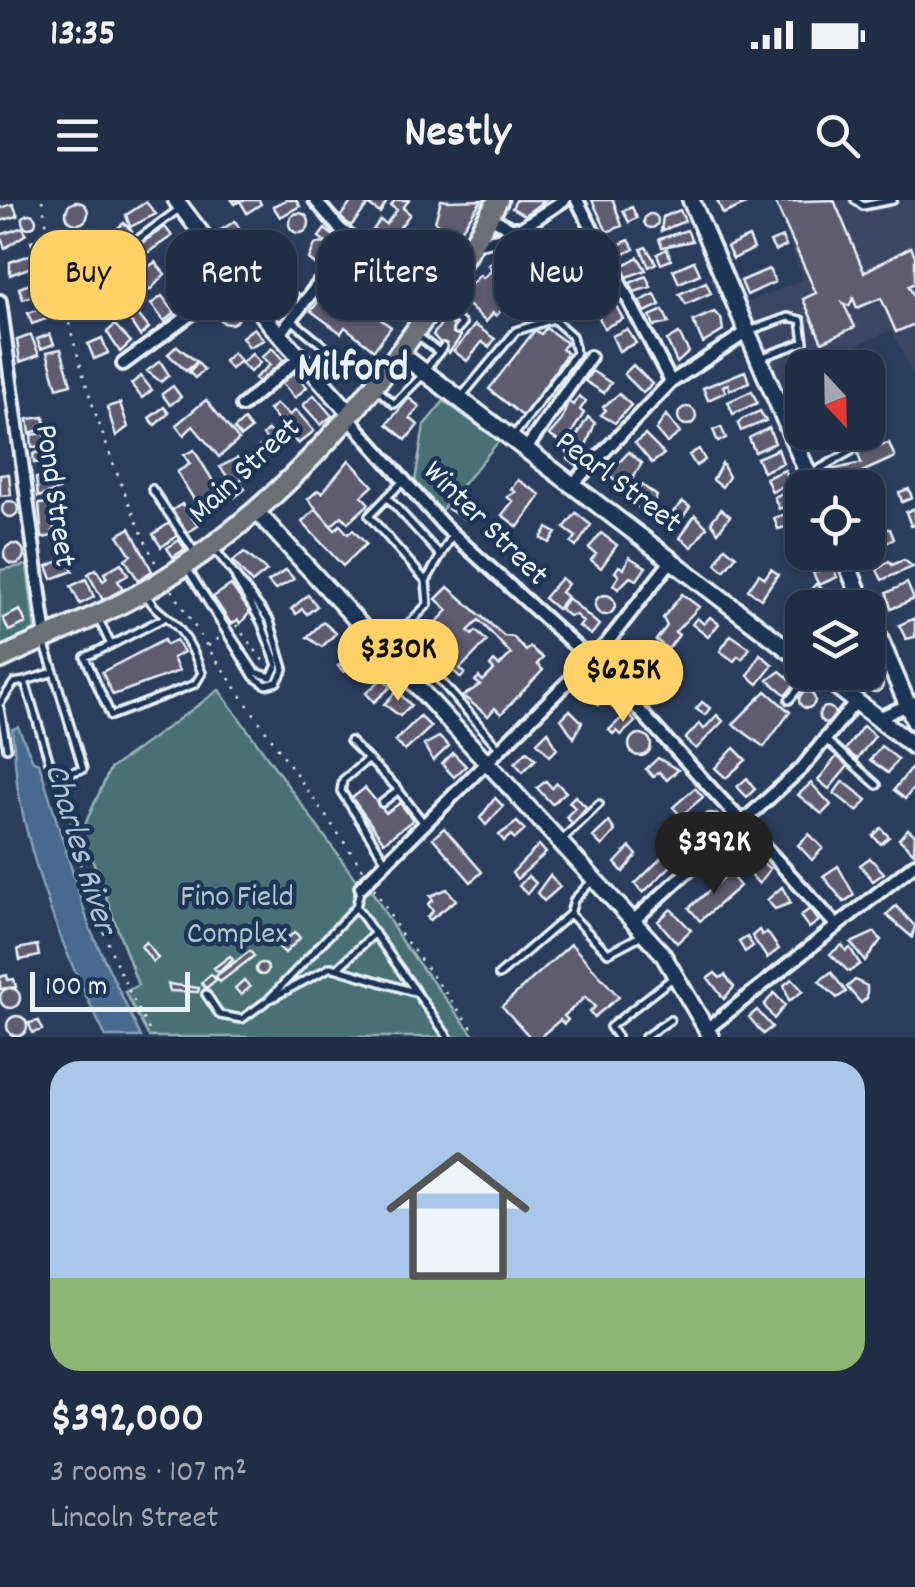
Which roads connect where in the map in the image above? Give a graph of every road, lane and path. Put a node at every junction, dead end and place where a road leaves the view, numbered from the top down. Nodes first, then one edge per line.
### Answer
1 (42, 200) edge
2 (315, 200) edge
3 (564, 200) edge
4 (578, 200) edge
5 (691, 200) edge
6 (855, 200) edge
7 (893, 200) edge
8 (179, 203) edge
9 (493, 208) edge
10 (523, 228) junction
11 (146, 230) edge
12 (199, 230) edge
13 (343, 230) edge
14 (474, 242) edge
15 (474, 244) edge
16 (317, 285) edge
17 (0, 300) edge
18 (297, 313) edge
19 (183, 320) edge
20 (267, 320) edge
21 (292, 320) joint
22 (421, 320) edge
23 (457, 320) edge
24 (457, 330) dead end
25 (413, 332) junction
26 (747, 332) junction
27 (279, 335) junction
28 (398, 352) junction
29 (590, 357) dead end
30 (299, 358) junction
31 (759, 358) junction
32 (343, 362) dead end
33 (123, 364) dead end
34 (425, 372) junction
35 (671, 382) junction
36 (372, 386) junction
37 (460, 399) junction
38 (242, 406) dead end
39 (785, 406) edge
40 (349, 415) junction
41 (512, 438) junction
42 (526, 450) junction
43 (851, 450) edge
44 (826, 470) edge
45 (403, 481) junction
46 (572, 485) junction
47 (152, 488) dead end
48 (387, 497) junction
49 (255, 510) junction
50 (453, 534) junction
51 (440, 555) junction
52 (198, 556) junction
53 (672, 560) junction
54 (158, 569) dead end
55 (426, 581) junction
56 (172, 589) dead end
57 (145, 591) junction
58 (97, 616) junction
59 (164, 618) junction
60 (45, 639) junction
61 (111, 644) junction
62 (785, 647) edge
63 (885, 650) edge
64 (0, 659) edge
65 (590, 659) junction
66 (54, 672) junction
67 (24, 681) junction
68 (798, 690) edge
69 (840, 690) edge
70 (789, 700) dead end
71 (856, 702) junction
72 (0, 706) edge
73 (913, 710) edge
74 (878, 718) junction
75 (825, 739) junction
76 (350, 741) dead end
77 (915, 747) edge
78 (8, 748) dead end
79 (500, 748) junction
80 (368, 759) junction
81 (486, 762) junction
82 (60, 776) junction
83 (877, 785) dead end
84 (399, 790) junction
85 (382, 803) dead end
86 (600, 804) dead end
87 (744, 821) junction
88 (425, 824) junction
89 (560, 842) junction
90 (386, 862) junction
91 (915, 864) edge
92 (365, 872) dead end
93 (594, 879) junction
94 (367, 887) junction
95 (356, 907) junction
96 (570, 914) junction
97 (633, 922) junction
98 (837, 926) junction
99 (375, 933) junction
100 (644, 934) junction
101 (338, 967) junction
102 (499, 974) dead end
103 (678, 974) junction
104 (417, 993) junction
105 (206, 994) dead end
106 (268, 1000) junction
107 (670, 1020) dead end
108 (705, 1034) edge
109 (153, 1037) edge
110 (448, 1037) edge
111 (480, 1037) edge
112 (617, 1037) edge
113 (645, 1037) edge

1 - 54 path
2 - 13 street
3 - 10 street
4 - 35 street
5 - 26 main road
6 - 7 lane
8 - 11 lane
8 - 12 street
9 - 10 street
9 - 14 main road, Main Street
10 - 15 street
16 - 18 street
17 - 60 street, Pond Street
19 - 33 street
20 - 27 street
21 - 27 street
21 - 32 lane
22 - 25 main road, Main Street
23 - 24 lane
25 - 28 main road, Main Street
25 - 34 lane
26 - 31 main road
26 - 31 lane
26 - 35 street
27 - 30 street
28 - 34 main road, Pearl Street
28 - 36 main road, Main Street
29 - 42 street
30 - 38 street
30 - 40 street
31 - 39 main road
34 - 36 lane
34 - 37 main road, Pearl Street
35 - 46 street
36 - 40 main road, Main Street
37 - 41 main road, Pearl Street
37 - 41 lane
40 - 45 street, Winter Street
40 - 49 main road, Main Street
41 - 42 main road, Pearl Street
42 - 46 main road, Pearl Street
43 - 44 lane
45 - 48 lane
45 - 50 street, Winter Street
46 - 53 main road, Pearl Street
47 - 52 lane
48 - 51 lane
48 - 55 lane
49 - 52 main road, Main Street
49 - 81 street
50 - 51 lane
50 - 65 street, Winter Street
51 - 55 lane
52 - 52 lane
52 - 57 main road, Main Street
53 - 62 main road, Pearl Street
53 - 65 street
55 - 79 lane
56 - 92 path
57 - 58 main road, Main Street
57 - 59 lane
58 - 60 main road, Main Street
58 - 61 lane
59 - 61 lane
59 - 61 lane
60 - 64 main road, Main Street
60 - 66 lane
63 - 73 main road
65 - 79 street
65 - 87 street, Winter Street
66 - 67 lane
66 - 82 lane
67 - 72 lane
67 - 82 lane
68 - 70 lane
69 - 71 main road
71 - 74 main road
71 - 75 street
72 - 78 lane
73 - 74 street
74 - 77 main road
75 - 83 lane
75 - 87 street
76 - 80 lane
79 - 81 street
80 - 84 lane
80 - 90 lane
81 - 88 street
81 - 89 street
82 - 109 path
84 - 85 lane
84 - 88 lane
86 - 89 lane
87 - 97 street
87 - 98 street, Winter Street
88 - 90 street
89 - 93 street
90 - 94 street
91 - 98 street
93 - 96 lane
93 - 97 street
94 - 95 lane
94 - 111 path
95 - 99 lane
95 - 106 lane
96 - 100 lane
96 - 102 lane
97 - 100 street
98 - 108 street
99 - 101 lane
99 - 104 lane
100 - 103 street
101 - 104 lane
101 - 106 lane
103 - 108 street
103 - 112 lane
104 - 110 lane
105 - 106 lane
107 - 113 lane

